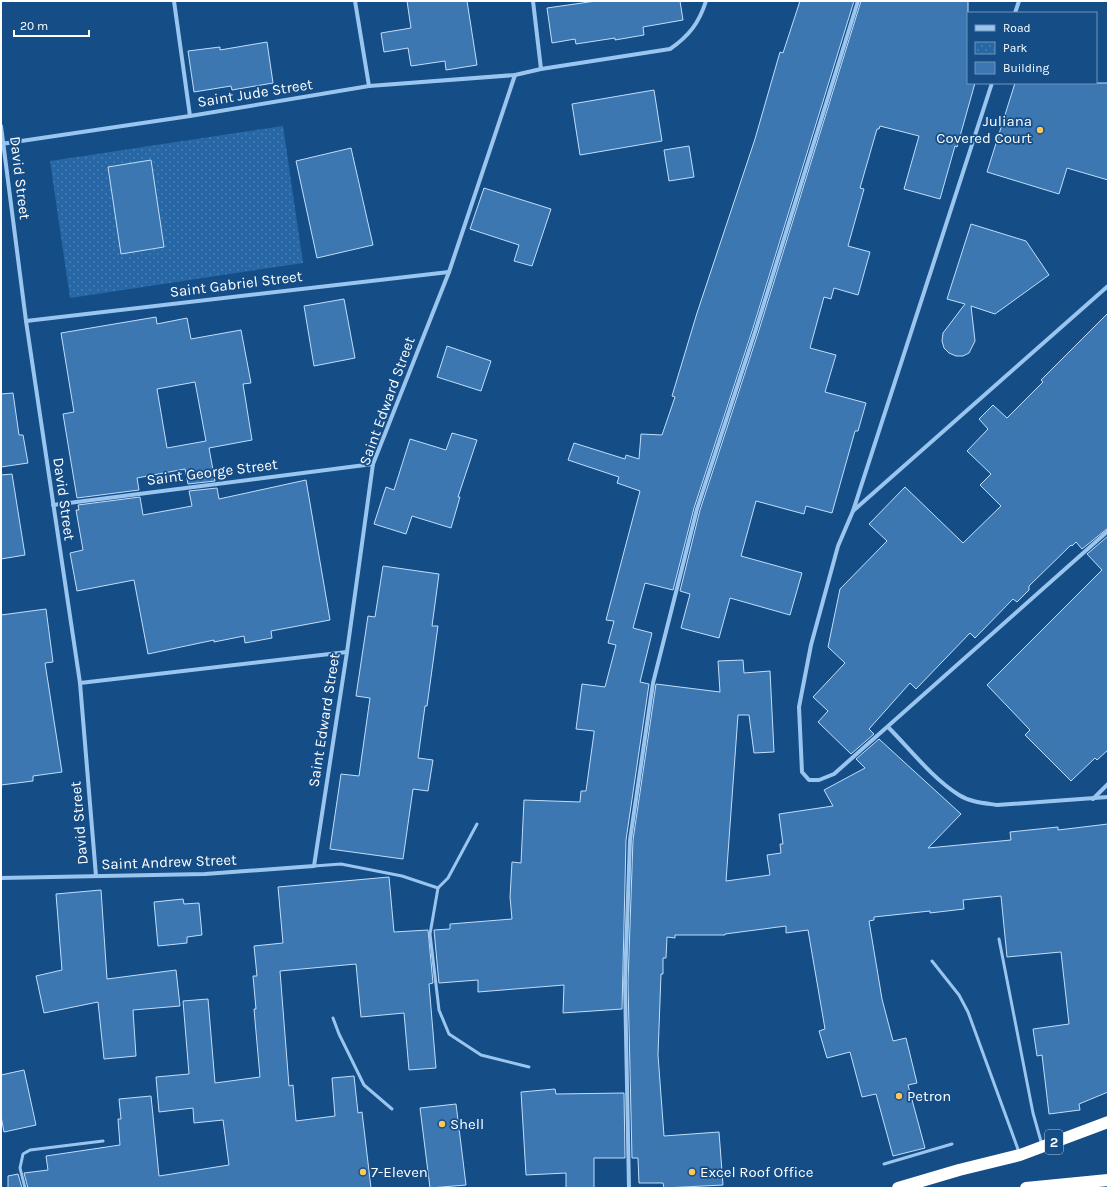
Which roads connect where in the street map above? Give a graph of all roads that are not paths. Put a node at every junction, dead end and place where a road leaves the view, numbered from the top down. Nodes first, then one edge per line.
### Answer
1 (174, 1) edge
2 (356, 1) edge
3 (532, 1) edge
4 (706, 1) edge
5 (858, 1) edge
6 (1018, 1) edge
7 (1015, 12) edge
8 (541, 69) junction
9 (515, 75) junction
10 (992, 84) edge
11 (369, 86) junction
12 (190, 116) junction
13 (1, 126) edge
14 (2, 144) edge
15 (449, 272) junction
16 (1108, 286) edge
17 (26, 320) junction
18 (374, 464) junction
19 (53, 505) junction
20 (853, 511) junction
21 (1108, 531) edge
22 (347, 652) junction
23 (80, 683) junction
24 (888, 726) junction
25 (1108, 784) edge
26 (1108, 797) edge
27 (1092, 799) junction
28 (477, 824) dead end
29 (314, 866) junction
30 (96, 876) junction
31 (1, 878) edge
32 (438, 888) junction
33 (999, 939) dead end
34 (932, 961) dead end
35 (333, 1018) dead end
36 (529, 1067) dead end
37 (392, 1109) dead end
38 (1108, 1122) edge
39 (103, 1141) dead end
40 (952, 1144) dead end
41 (1043, 1146) junction
42 (1020, 1154) junction
43 (884, 1164) dead end
44 (1108, 1180) edge
45 (25, 1188) edge
46 (629, 1188) edge
47 (898, 1188) edge
48 (1026, 1188) edge

1 - 12 street
2 - 11 street
3 - 8 street
4 - 8 street, Saint Jude Street
5 - 46 street
6 - 7 street
8 - 9 street, Saint Jude Street
9 - 11 street, Saint Jude Street
9 - 15 street, Saint Edward Street
10 - 20 street
11 - 12 street, Saint Jude Street
12 - 14 street, Saint Jude Street
13 - 14 street, David Street
14 - 17 street, David Street
15 - 17 street, Saint Gabriel Street
15 - 18 street, Saint Edward Street
16 - 20 street
17 - 19 street, David Street
18 - 19 street, Saint George Street
18 - 22 street, Saint Edward Street
19 - 23 street, David Street
20 - 24 street
21 - 24 street
22 - 23 street
22 - 29 street, Saint Edward Street
23 - 30 street, David Street
24 - 27 street
25 - 27 street
26 - 27 street
28 - 32 lane
29 - 30 street, Saint Andrew Street
29 - 32 lane
30 - 31 street, Saint Andrew Street
32 - 36 lane
33 - 41 lane
34 - 42 lane
35 - 37 lane
38 - 41 highway, 2
39 - 45 lane
40 - 43 lane
41 - 42 highway, 2
42 - 47 highway, 2
44 - 48 highway

